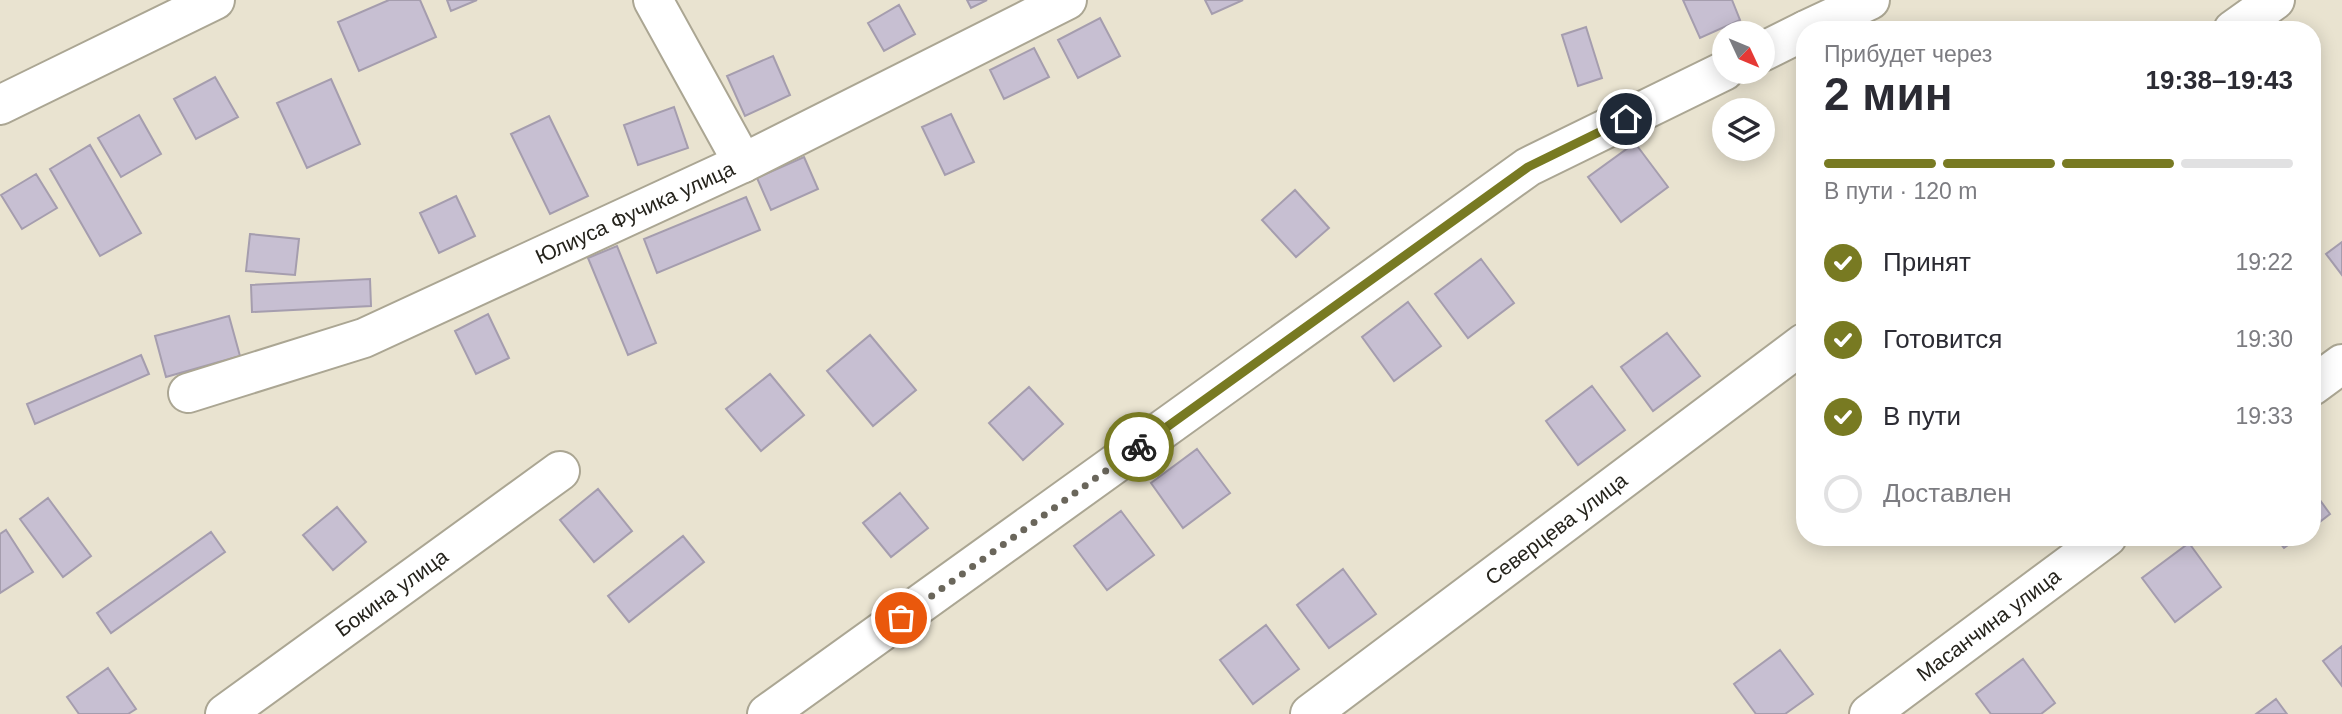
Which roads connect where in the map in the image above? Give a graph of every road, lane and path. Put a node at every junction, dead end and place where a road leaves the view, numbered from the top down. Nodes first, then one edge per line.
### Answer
1 (215, 0) edge
2 (653, 0) edge
3 (1067, 0) edge
4 (1870, 0) edge
5 (2275, 0) edge
6 (1824, 21) edge
7 (2246, 21) edge
8 (1796, 35) edge
9 (1775, 45) edge
10 (1712, 77) edge
11 (0, 106) edge
12 (743, 163) junction
13 (1796, 349) edge
14 (2342, 364) edge
15 (2321, 379) edge
16 (188, 393) dead end
17 (559, 471) dead end
18 (2095, 546) edge
19 (225, 714) edge
20 (767, 714) edge
21 (1310, 714) edge
22 (1869, 714) edge

1 - 11 street
2 - 12 street
3 - 12 street, Юлиуса Фучика улица
4 - 6 street
5 - 7 street
8 - 9 street
10 - 20 street
12 - 16 street, Юлиуса Фучика улица
13 - 21 street, Северцева улица
14 - 15 street
17 - 19 street, Бокина улица
18 - 22 street, Масанчина улица

